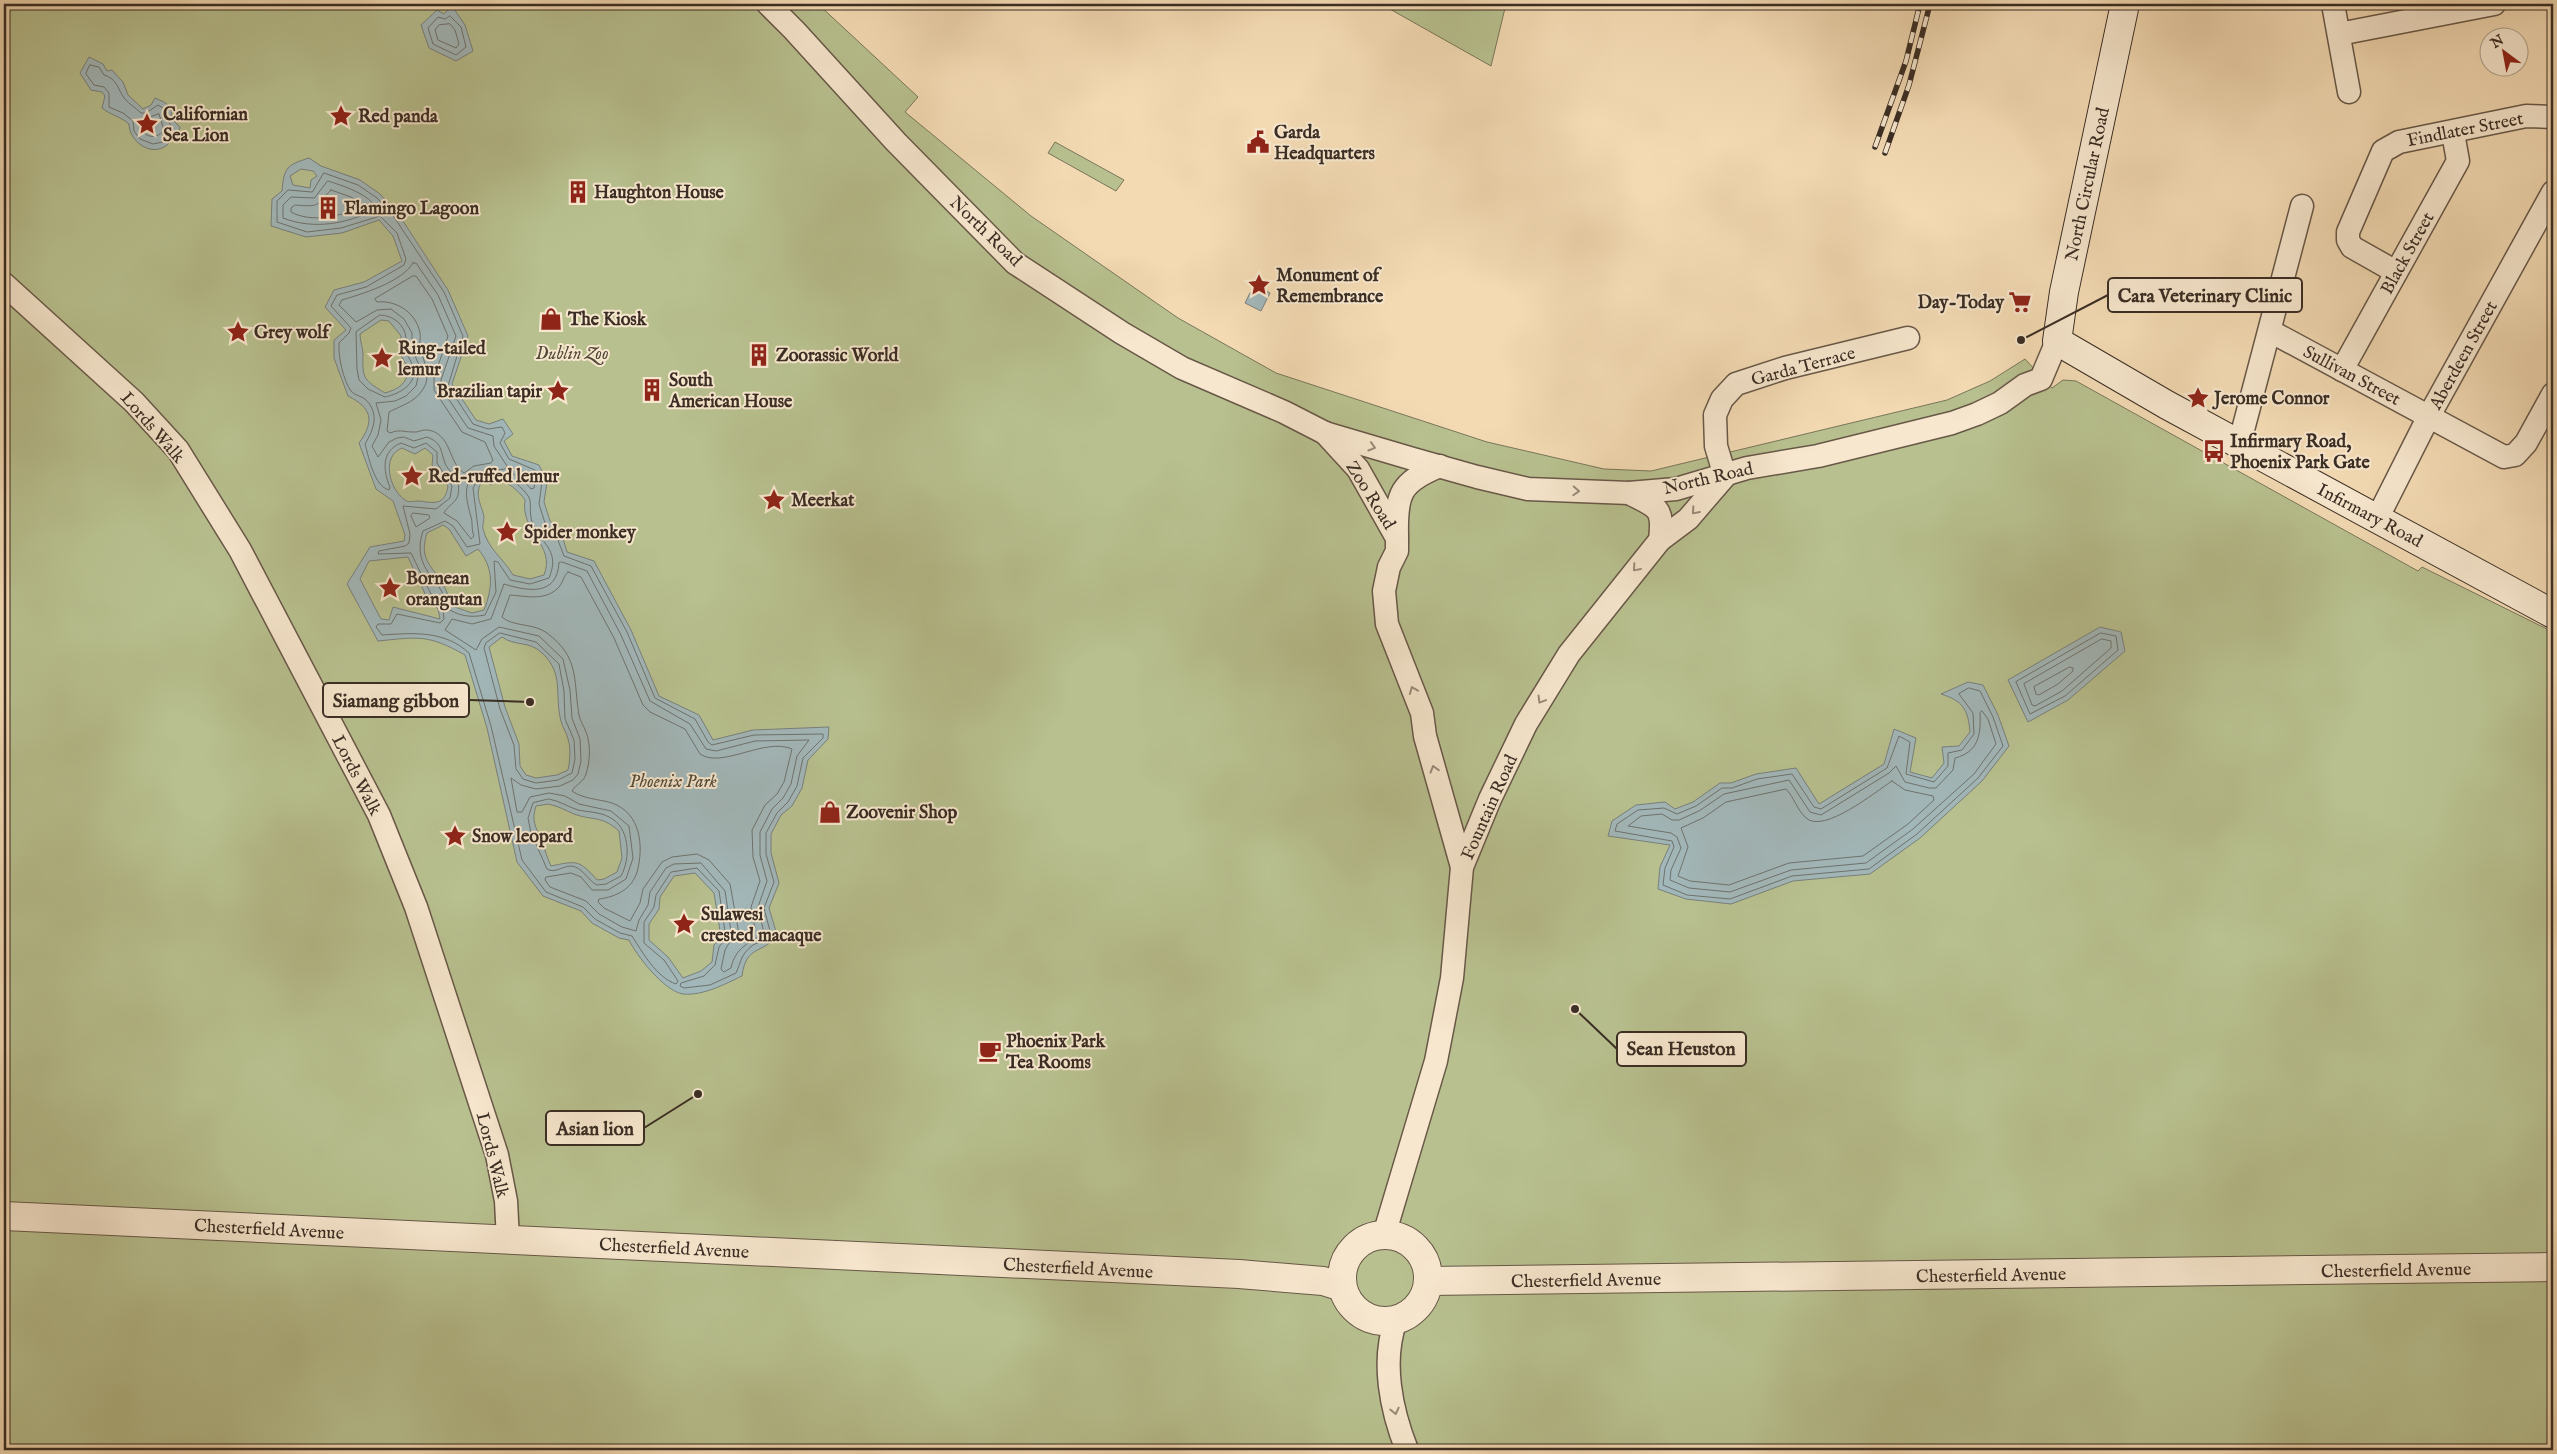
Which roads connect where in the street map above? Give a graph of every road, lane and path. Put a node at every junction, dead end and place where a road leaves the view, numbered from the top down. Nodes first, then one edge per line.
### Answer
1 (768, 4) edge
2 (2125, 4) edge
3 (2333, 4) edge
4 (2494, 4) edge
5 (2339, 34) junction
6 (2349, 92) dead end
7 (2553, 117) edge
8 (2453, 133) junction
9 (2553, 192) edge
10 (2302, 206) dead end
11 (2396, 272) junction
12 (4, 284) edge
13 (2270, 331) junction
14 (1908, 338) dead end
15 (2052, 352) junction
16 (2342, 370) junction
17 (2553, 394) edge
18 (2429, 416) junction
19 (1325, 433) junction
20 (2238, 444) junction
21 (1440, 466) junction
22 (1725, 476) junction
23 (1629, 493) junction
24 (2377, 519) junction
25 (1397, 538) junction
26 (1660, 540) junction
27 (2553, 614) edge
28 (1490, 799) junction
29 (1444, 802) junction
30 (1462, 867) junction
31 (4, 1216) edge
32 (1384, 1235) junction
33 (508, 1240) junction
34 (2553, 1268) edge
35 (1428, 1281) junction
36 (1342, 1287) junction
37 (1396, 1320) junction
38 (1407, 1450) edge

1 - 19 street, North Road
2 - 15 street, North Circular Road
3 - 5 street
4 - 5 street
5 - 6 street
7 - 8 street, Findlater Street
8 - 11 street, Black Street
8 - 11 street, Findlater Street
9 - 18 street, Aberdeen Street
10 - 13 street
11 - 16 street, Black Street
12 - 33 street, Lords Walk
13 - 16 street, Sullivan Street
13 - 20 street
14 - 22 street, Garda Terrace
15 - 20 street, Infirmary Road
15 - 22 street, North Road
16 - 18 street, Sullivan Street
17 - 18 street, Sullivan Street
18 - 24 street, Aberdeen Street
19 -> 21 street, North Road
19 - 25 street, Zoo Road
20 - 24 street, Infirmary Road
21 -> 23 street, North Road
21 - 25 street
22 - 23 street, North Road
22 -> 26 street, Fountain Road
23 - 26 street
24 - 27 street, Infirmary Road
29 -> 25 street, Zoo Road
26 -> 28 street, Fountain Road
28 - 29 street
28 - 30 street, Fountain Road
29 - 30 street, Zoo Road
30 - 32 street, Fountain Road
31 - 33 street, Chesterfield Avenue
32 - 35 street
32 - 36 street
33 - 36 street, Chesterfield Avenue
34 - 35 street, Chesterfield Avenue
35 - 37 street
36 - 37 street
37 -> 38 street

